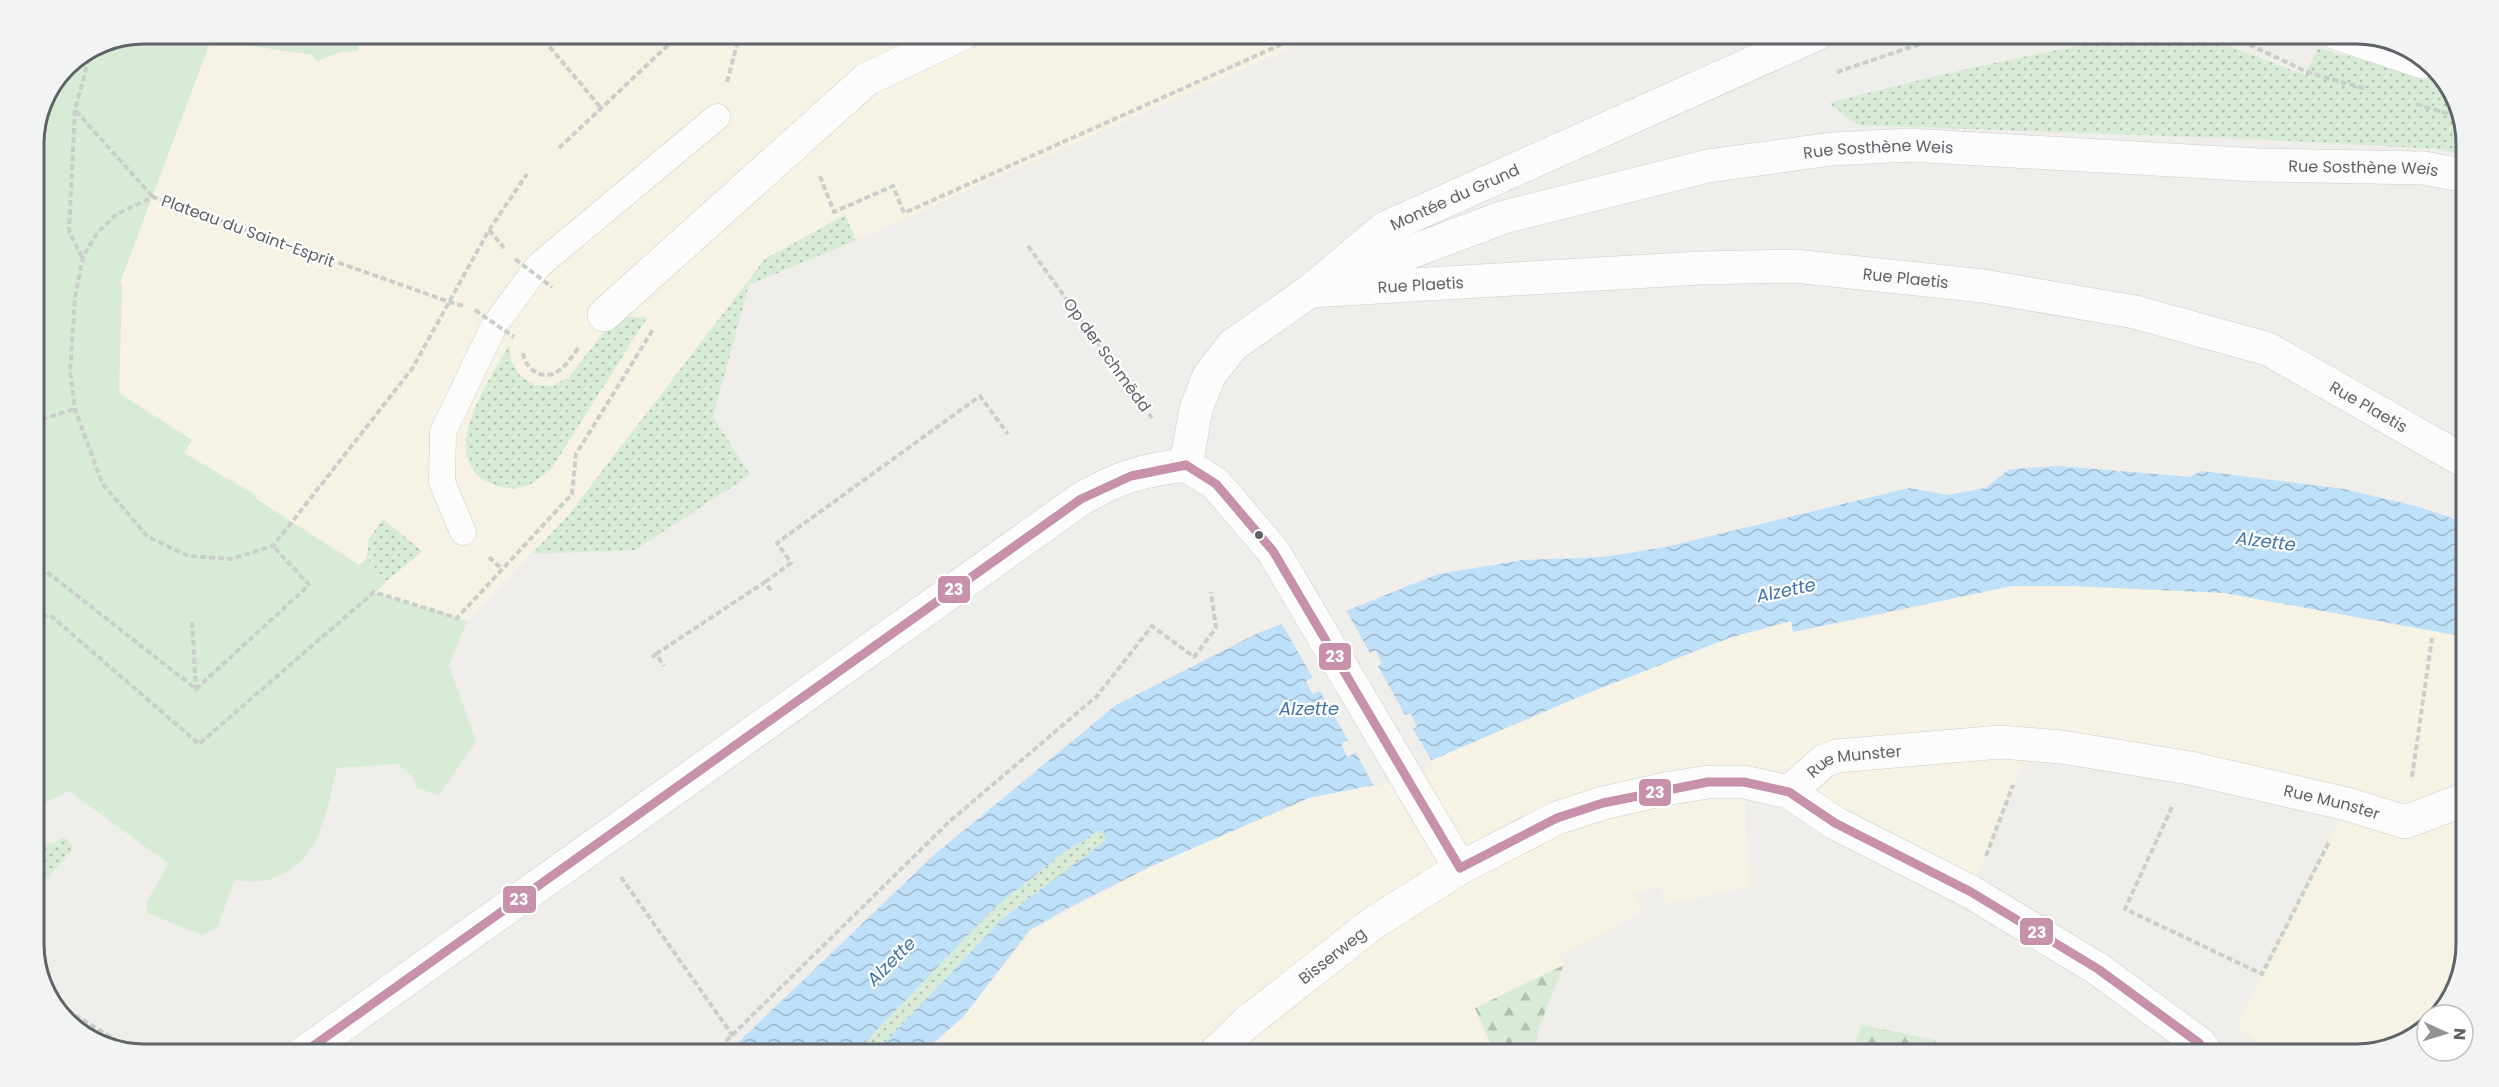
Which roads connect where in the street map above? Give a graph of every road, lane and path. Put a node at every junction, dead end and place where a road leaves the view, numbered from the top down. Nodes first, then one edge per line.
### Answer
1 (547, 44) edge
2 (669, 44) edge
3 (737, 44) edge
4 (941, 44) edge
5 (1282, 44) edge
6 (1795, 44) edge
7 (2371, 45) edge
8 (2402, 55) edge
9 (88, 60) edge
10 (602, 108) junction
11 (75, 110) junction
12 (717, 117) joint
13 (559, 148) dead end
14 (527, 174) dead end
15 (2455, 174) edge
16 (153, 197) junction
17 (843, 209) dead end
18 (489, 230) junction
19 (1028, 246) dead end
20 (83, 258) junction
21 (552, 287) dead end
22 (1310, 291) junction
23 (447, 301) junction
24 (604, 315) dead end
25 (655, 325) dead end
26 (514, 338) dead end
27 (524, 345) dead end
28 (558, 372) dead end
29 (75, 409) junction
30 (44, 419) edge
31 (1008, 434) dead end
32 (2455, 456) edge
33 (1186, 465) junction
34 (462, 532) dead end
35 (273, 546) junction
36 (44, 570) edge
37 (765, 582) junction
38 (772, 592) dead end
39 (1211, 592) dead end
40 (44, 616) edge
41 (192, 622) dead end
42 (2433, 638) dead end
43 (664, 666) dead end
44 (196, 689) junction
45 (2190, 768) junction
46 (1789, 792) junction
47 (2007, 801) dead end
48 (2456, 803) edge
49 (2347, 804) junction
50 (2405, 822) junction
51 (596, 843) junction
52 (1990, 846) dead end
53 (1460, 868) junction
54 (73, 1014) edge
55 (106, 1036) edge
56 (733, 1036) junction
57 (316, 1044) edge
58 (724, 1044) edge
59 (1224, 1044) edge
60 (2199, 1044) edge

1 - 10 path
2 - 10 path
3 - 12 path
4 - 24 street
5 - 17 path
6 - 22 street, Montée du Grund
7 - 8 street
9 - 11 path
10 - 13 path
11 - 16 path
11 - 20 path
12 - 34 lane
14 - 18 path
15 - 22 street, Rue Sosthène Weis
16 - 20 path, Plateau du Saint-Esprit
16 - 23 path, Plateau du Saint-Esprit
18 - 21 path, bridge
18 - 23 path
19 - 33 path, Op der Schmëdd
20 - 29 path, Plateau du Saint-Esprit
22 - 32 street, Rue Plaetis
22 - 33 street, Montée du Grund
23 - 26 path, Plateau du Saint-Esprit, bridge
23 - 35 path
25 - 40 path
27 - 28 path
29 - 30 path
29 - 35 path, Plateau du Saint-Esprit
31 - 37 path
33 - 51 street
33 - 53 street
35 - 44 path
36 - 44 path
37 - 38 path
37 - 43 path
39 - 56 path
41 - 44 path
42 - 50 path
45 - 46 street, Rue Munster
45 - 49 street, Rue Munster
45 - 49 path
46 - 53 street, Rue Munster
46 - 60 street
47 - 52 path
48 - 50 street
49 - 50 street, Rue Munster
51 - 56 path
51 - 57 street
53 - 59 street, Bisserweg
54 - 55 path
56 - 58 path

